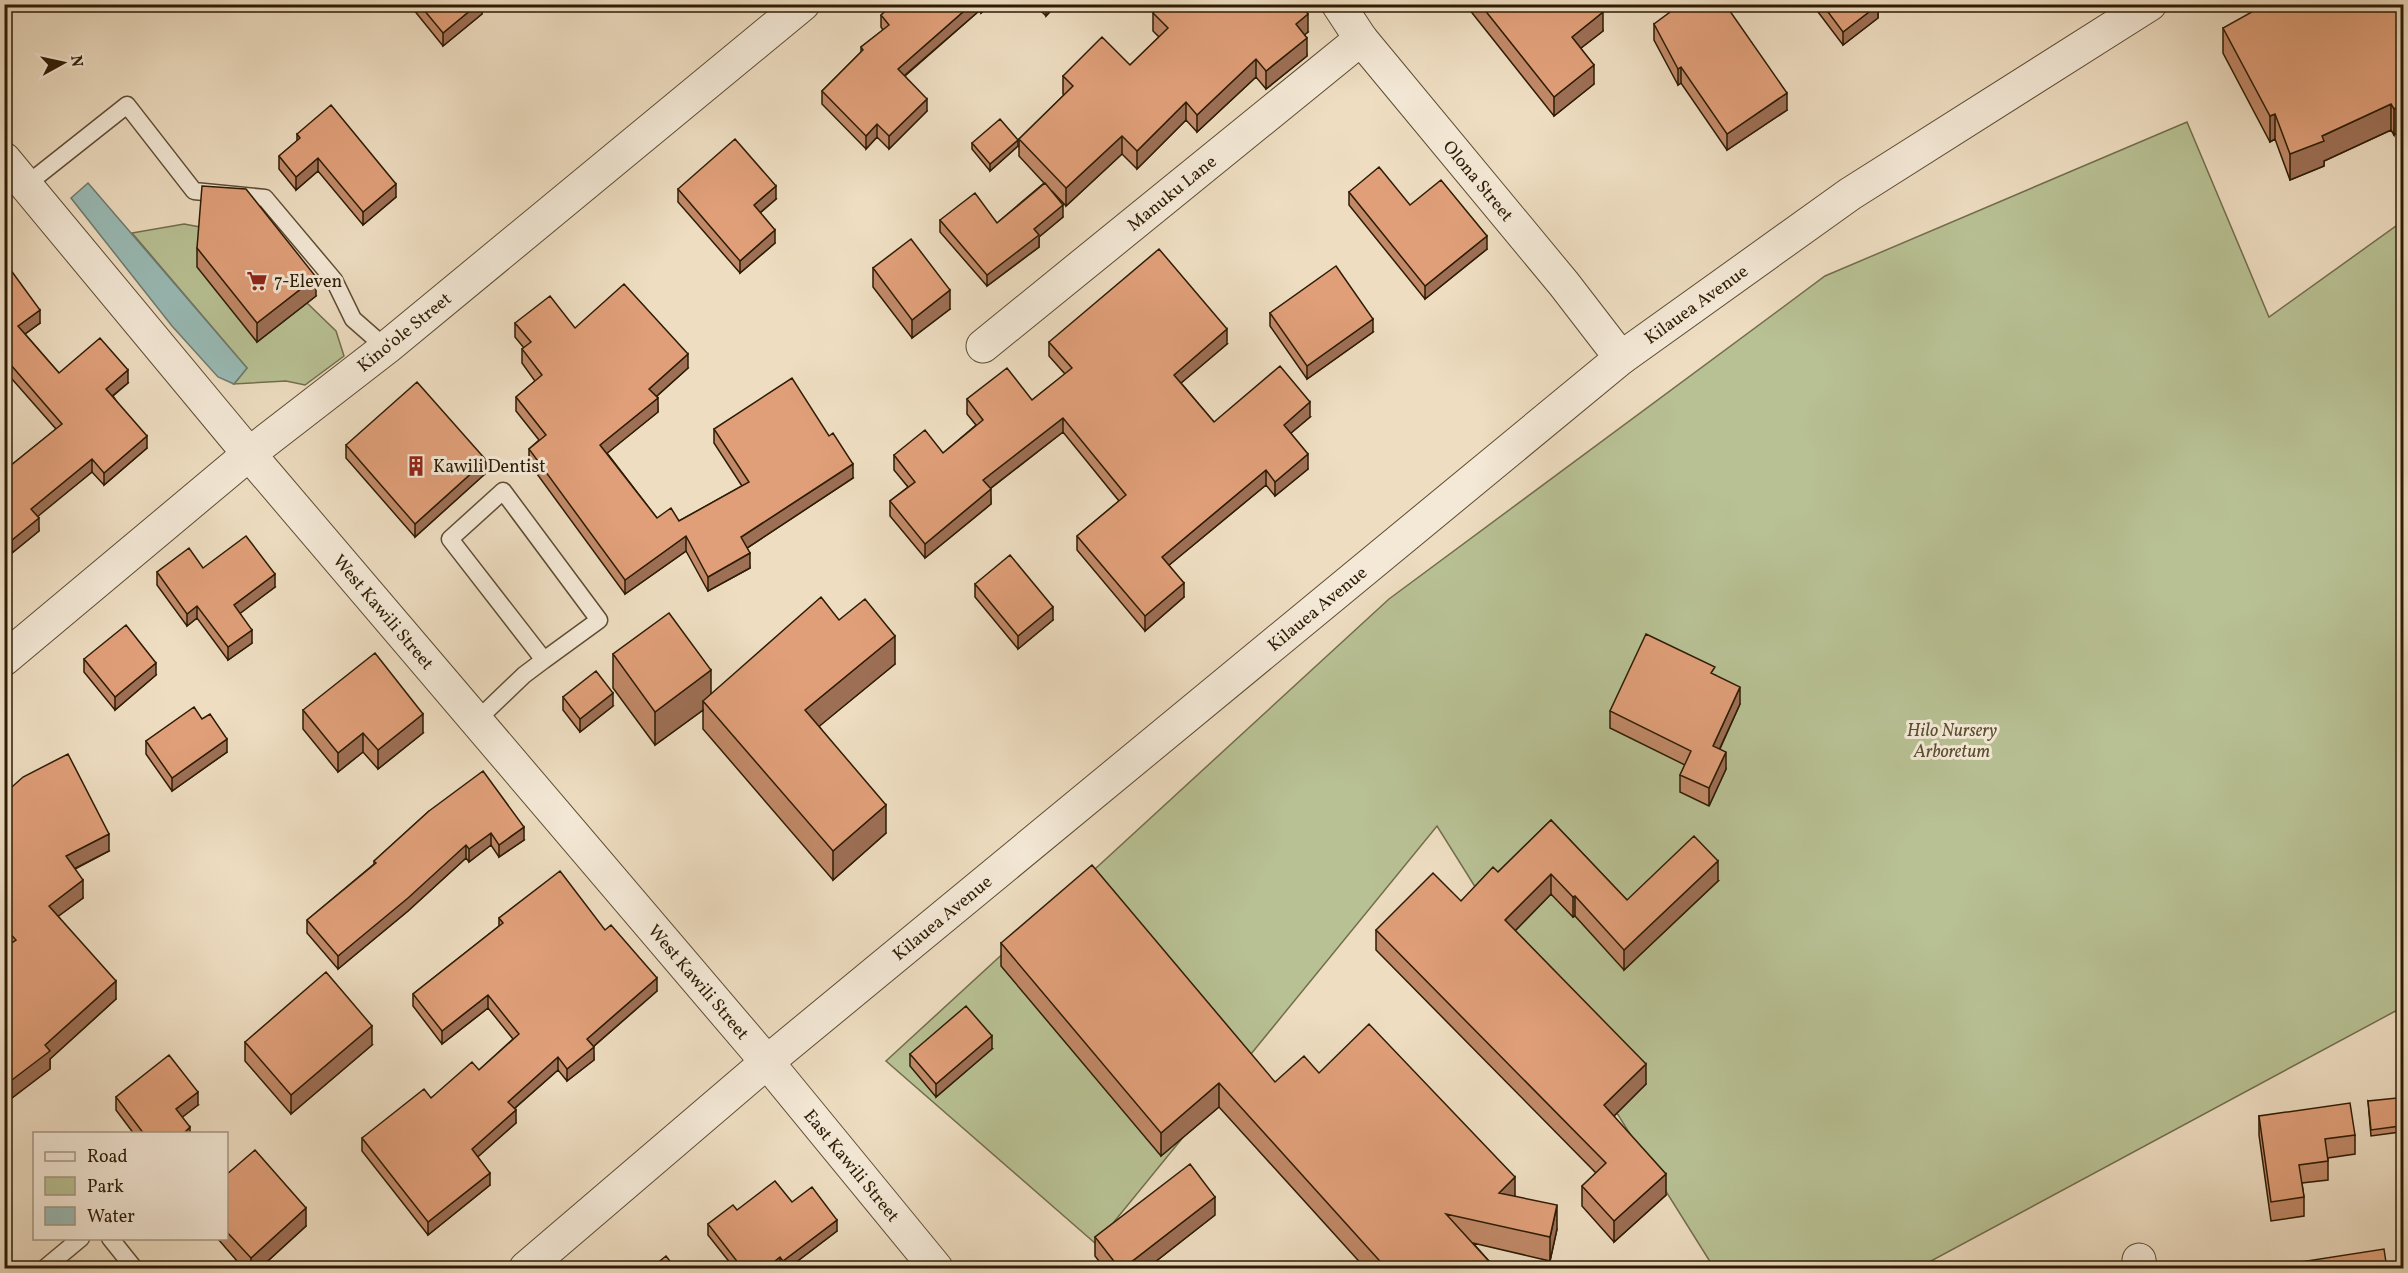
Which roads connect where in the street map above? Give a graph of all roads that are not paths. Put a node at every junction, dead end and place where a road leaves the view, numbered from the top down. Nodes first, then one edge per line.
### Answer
1 (802, 4) edge
2 (1338, 4) edge
3 (2150, 4) edge
4 (1361, 39) junction
5 (4, 159) edge
6 (26, 185) junction
7 (983, 346) dead end
8 (386, 348) junction
9 (1621, 358) junction
10 (249, 454) junction
11 (4, 659) edge
12 (544, 660) junction
13 (476, 721) junction
14 (767, 1062) junction
15 (80, 1240) edge
16 (111, 1240) edge
17 (45, 1269) edge
18 (134, 1269) edge
19 (526, 1269) edge
20 (936, 1269) edge

1 - 8 street, Kinoʻole Street
2 - 4 street, Olona Street
3 - 9 street, Kilauea Avenue
4 - 7 street, Manuku Lane
4 - 9 street, Olona Street
5 - 6 street, West Kawili Street
6 - 8 lane
6 - 10 street, West Kawili Street
8 - 10 street, Kinoʻole Street
9 - 14 street, Kilauea Avenue
10 - 11 street, Kinoʻole Street
10 - 13 street, West Kawili Street
12 - 12 lane
12 - 13 lane
13 - 14 street, West Kawili Street
14 - 19 street, Kilauea Avenue
14 - 20 street, East Kawili Street
15 - 17 lane
16 - 18 lane

